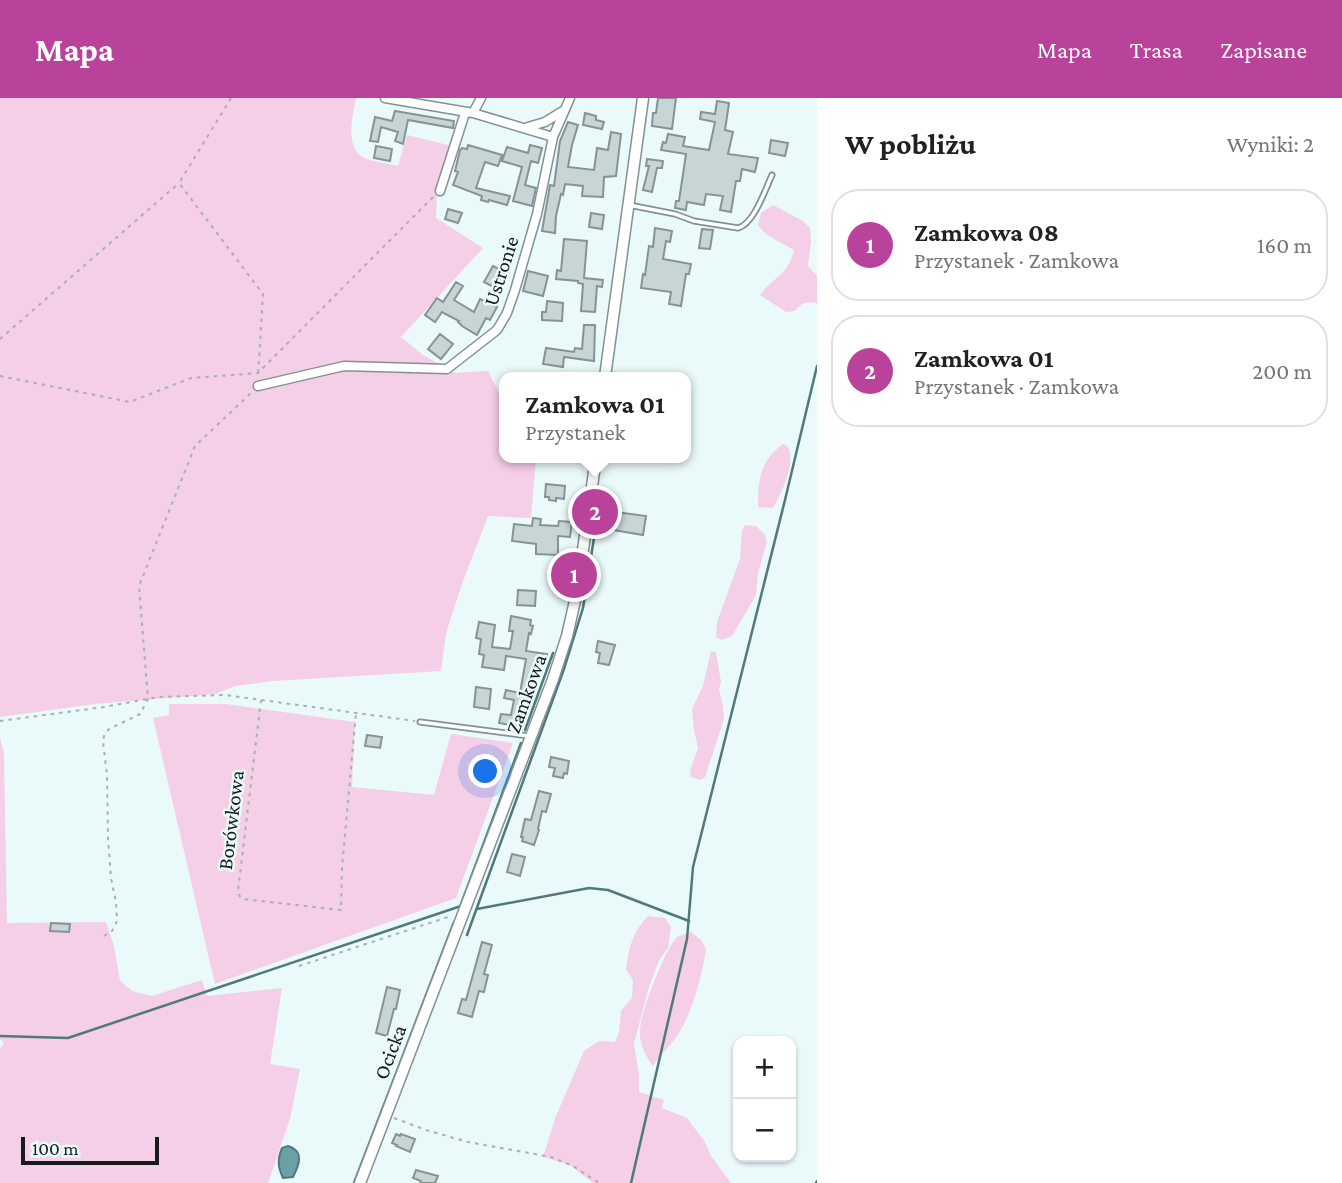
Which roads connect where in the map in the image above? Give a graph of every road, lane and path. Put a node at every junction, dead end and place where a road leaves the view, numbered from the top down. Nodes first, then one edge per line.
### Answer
1 (231, 98) edge
2 (385, 98) edge
3 (481, 98) edge
4 (570, 98) edge
5 (643, 98) edge
6 (563, 111) junction
7 (469, 113) junction
8 (524, 128) junction
9 (553, 137) junction
10 (772, 175) dead end
11 (179, 183) junction
12 (440, 191) joint
13 (629, 205) junction
14 (0, 339) edge
15 (606, 372) edge
16 (258, 373) junction
17 (0, 376) edge
18 (258, 386) junction
19 (595, 463) edge
20 (148, 699) junction
21 (261, 700) junction
22 (356, 713) junction
23 (0, 721) edge
24 (420, 722) joint
25 (531, 736) junction
26 (452, 916) joint
27 (463, 916) junction
28 (457, 935) joint
29 (104, 936) dead end
30 (299, 966) dead end
31 (386, 1115) junction
32 (360, 1183) edge
33 (599, 1183) edge

1 - 11 path
2 - 7 street
3 - 7 street
4 - 6 street, Ustronie
5 - 13 street
6 - 8 street
6 - 9 street, Ustronie
7 - 8 street
7 - 12 street
8 - 9 street
9 - 18 street, Ustronie
10 - 13 lane
11 - 14 path
11 - 16 path
12 - 16 path
13 - 15 street
16 - 17 path
16 - 18 path
18 - 20 path
19 - 25 street, Zamkowa
20 - 21 path
20 - 23 path
20 - 29 path
21 - 22 path
21 - 22 path, Borówkowa
22 - 24 path
24 - 25 lane
25 - 27 street, Zamkowa
26 - 27 lane
26 - 30 path
27 - 28 street, Zamkowa
28 - 31 street, Ocicka
31 - 32 street, Ocicka
31 - 33 path

